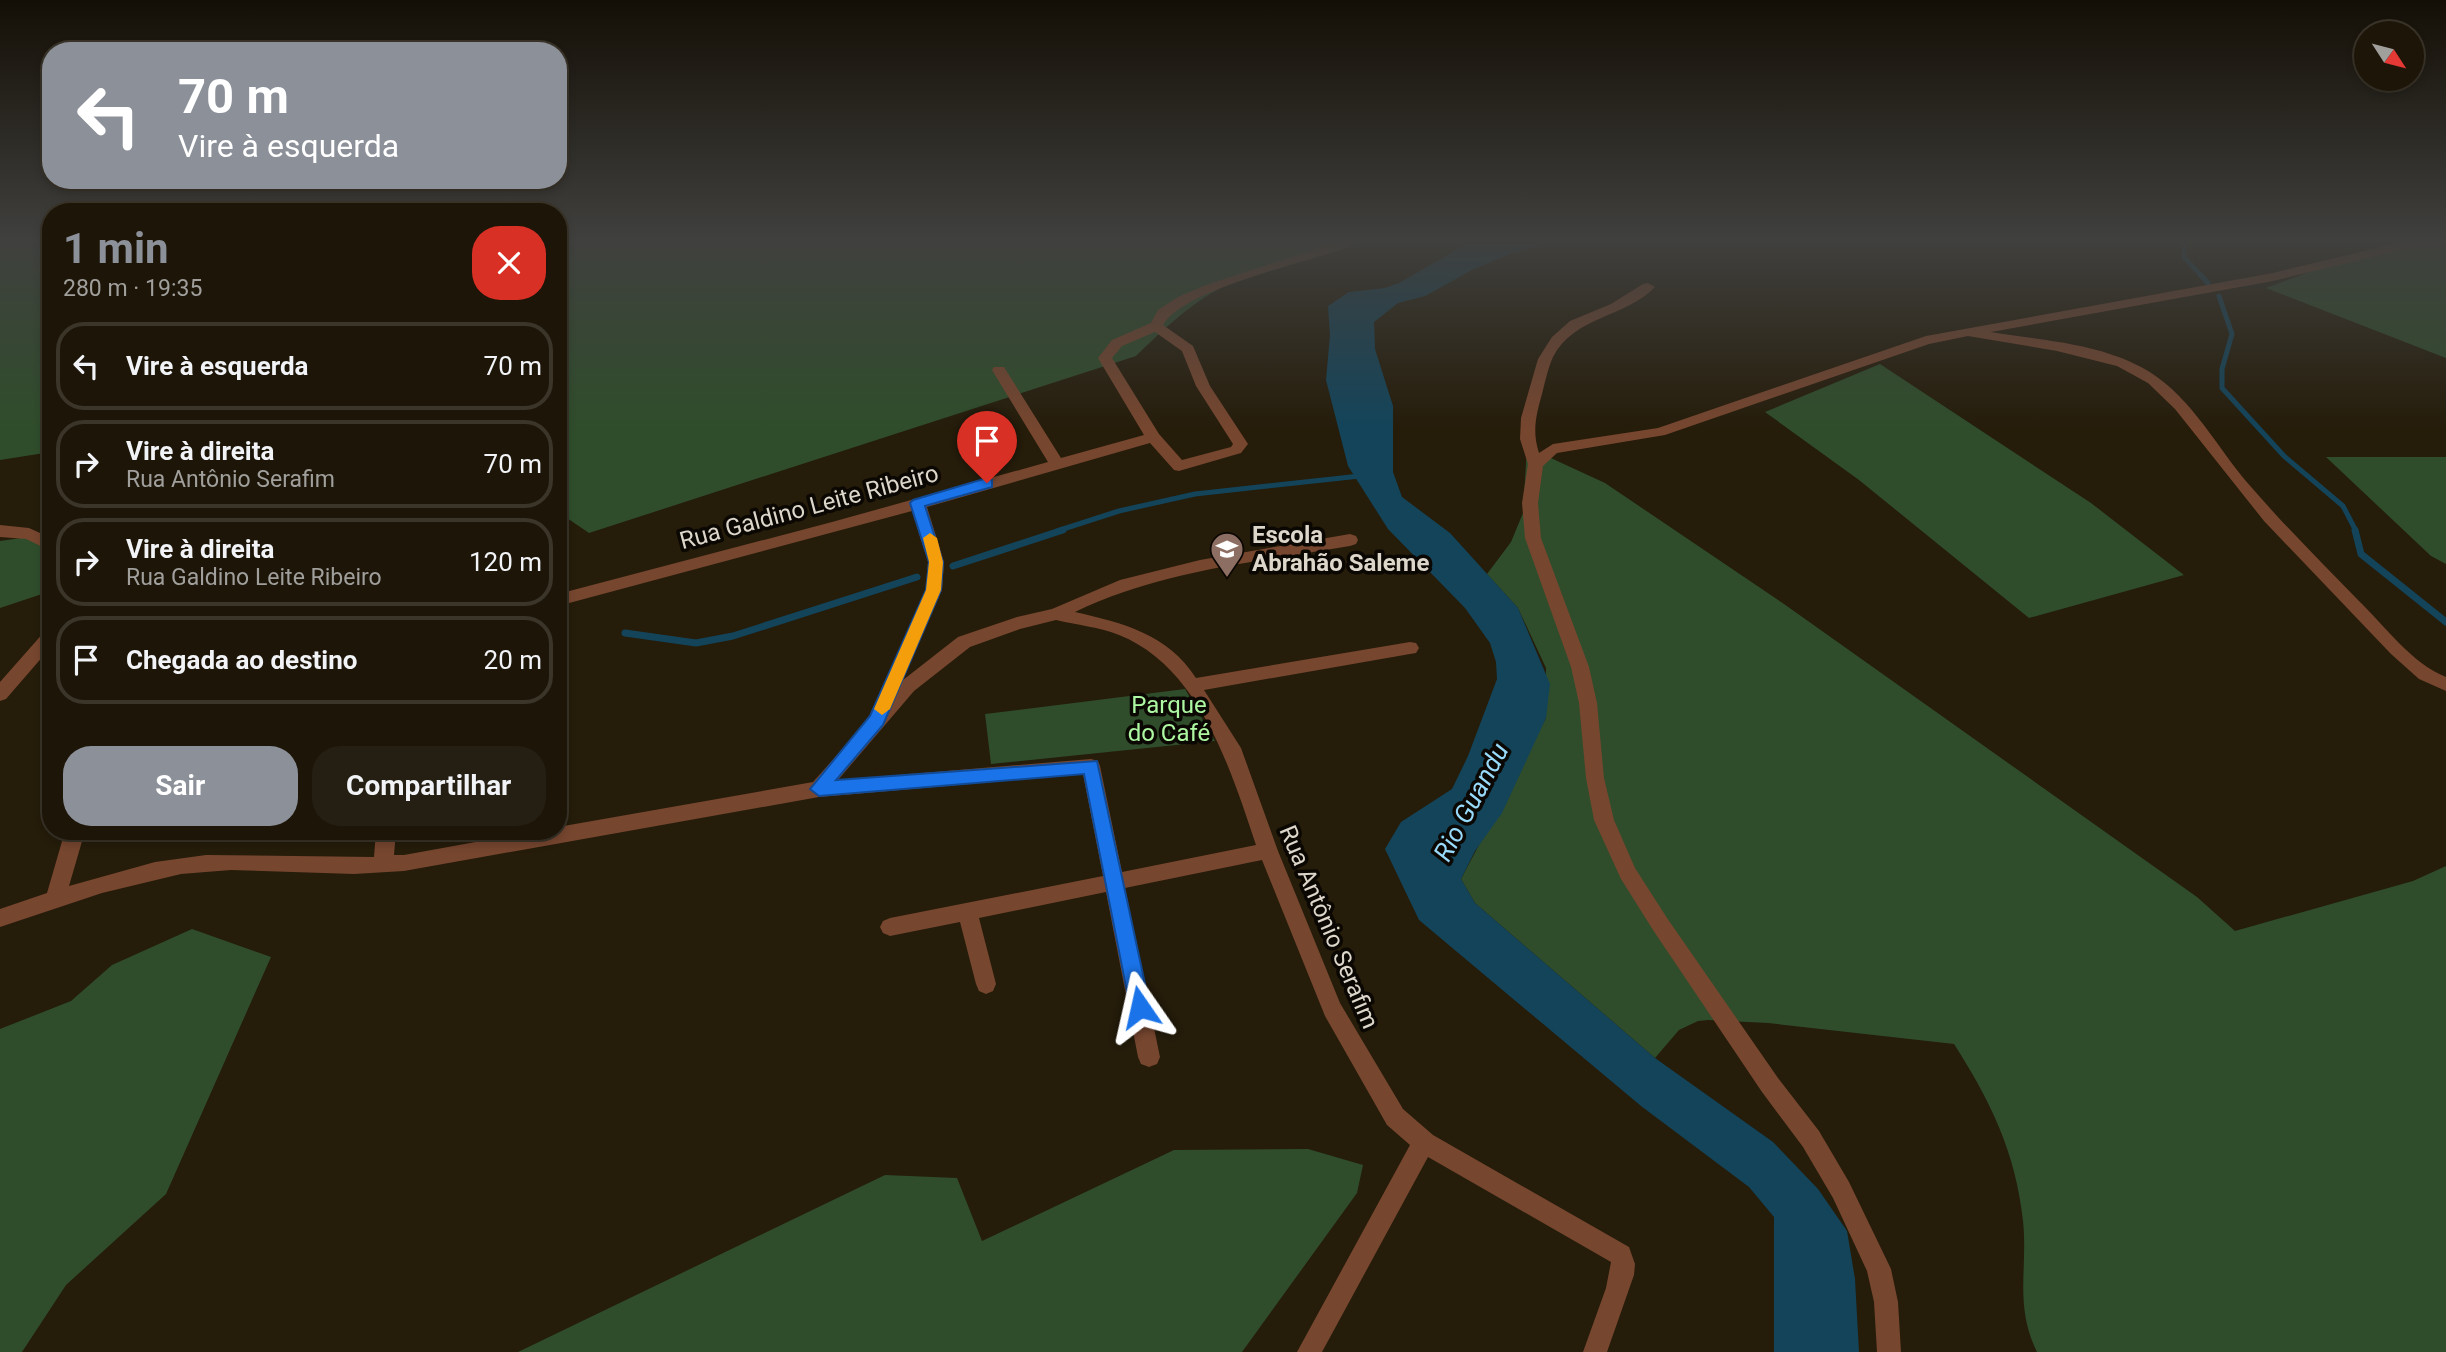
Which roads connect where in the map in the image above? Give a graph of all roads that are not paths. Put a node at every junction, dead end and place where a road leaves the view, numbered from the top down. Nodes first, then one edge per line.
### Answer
1 (1176, 302) edge
2 (1624, 302) edge
3 (2134, 302) edge
4 (1156, 326) junction
5 (1964, 332) junction
6 (999, 370) dead end
7 (1153, 437) junction
8 (1056, 463) junction
9 (1536, 464) junction
10 (918, 503) junction
11 (0, 531) edge
12 (42, 540) edge
13 (1350, 540) dead end
14 (567, 598) edge
15 (1056, 614) junction
16 (42, 645) edge
17 (1410, 648) dead end
18 (2446, 684) edge
19 (1194, 685) junction
20 (0, 694) edge
21 (877, 720) junction
22 (819, 789) junction
23 (567, 832) edge
24 (72, 840) edge
25 (385, 840) edge
26 (519, 840) edge
27 (1268, 850) junction
28 (383, 865) junction
29 (1116, 883) junction
30 (54, 902) junction
31 (967, 911) junction
32 (0, 918) edge
33 (890, 927) dead end
34 (986, 984) dead end
35 (1149, 1057) dead end
36 (1425, 1143) junction
37 (1309, 1352) edge
38 (1595, 1352) edge
39 (1889, 1352) edge

1 - 4 street
2 - 9 street
3 - 5 street
4 - 7 street
4 - 7 street
5 - 9 street
5 - 18 street
6 - 8 street
7 - 8 street, Rua Galdino Leite Ribeiro
8 - 10 street, Rua Galdino Leite Ribeiro
9 - 39 street
10 - 14 street, Rua Galdino Leite Ribeiro
10 - 21 street, Rua Antônio Serafim
11 - 12 street
13 - 15 street, Rua Antônio Serafim
15 - 19 street, Rua Antônio Serafim
15 - 21 street, Rua Antônio Serafim
16 - 20 street
17 - 19 street
19 - 27 street, Rua Antônio Serafim
21 - 22 street, Rua Antônio Serafim
22 - 23 street
22 - 29 street
24 - 30 street
25 - 28 street
26 - 28 street
27 - 29 street
27 - 36 street, Rua Antônio Serafim
28 - 30 street
29 - 31 street
29 - 35 street
30 - 32 street
31 - 33 street
31 - 34 street
36 - 37 street
36 - 38 street, Rua Antônio Serafim

